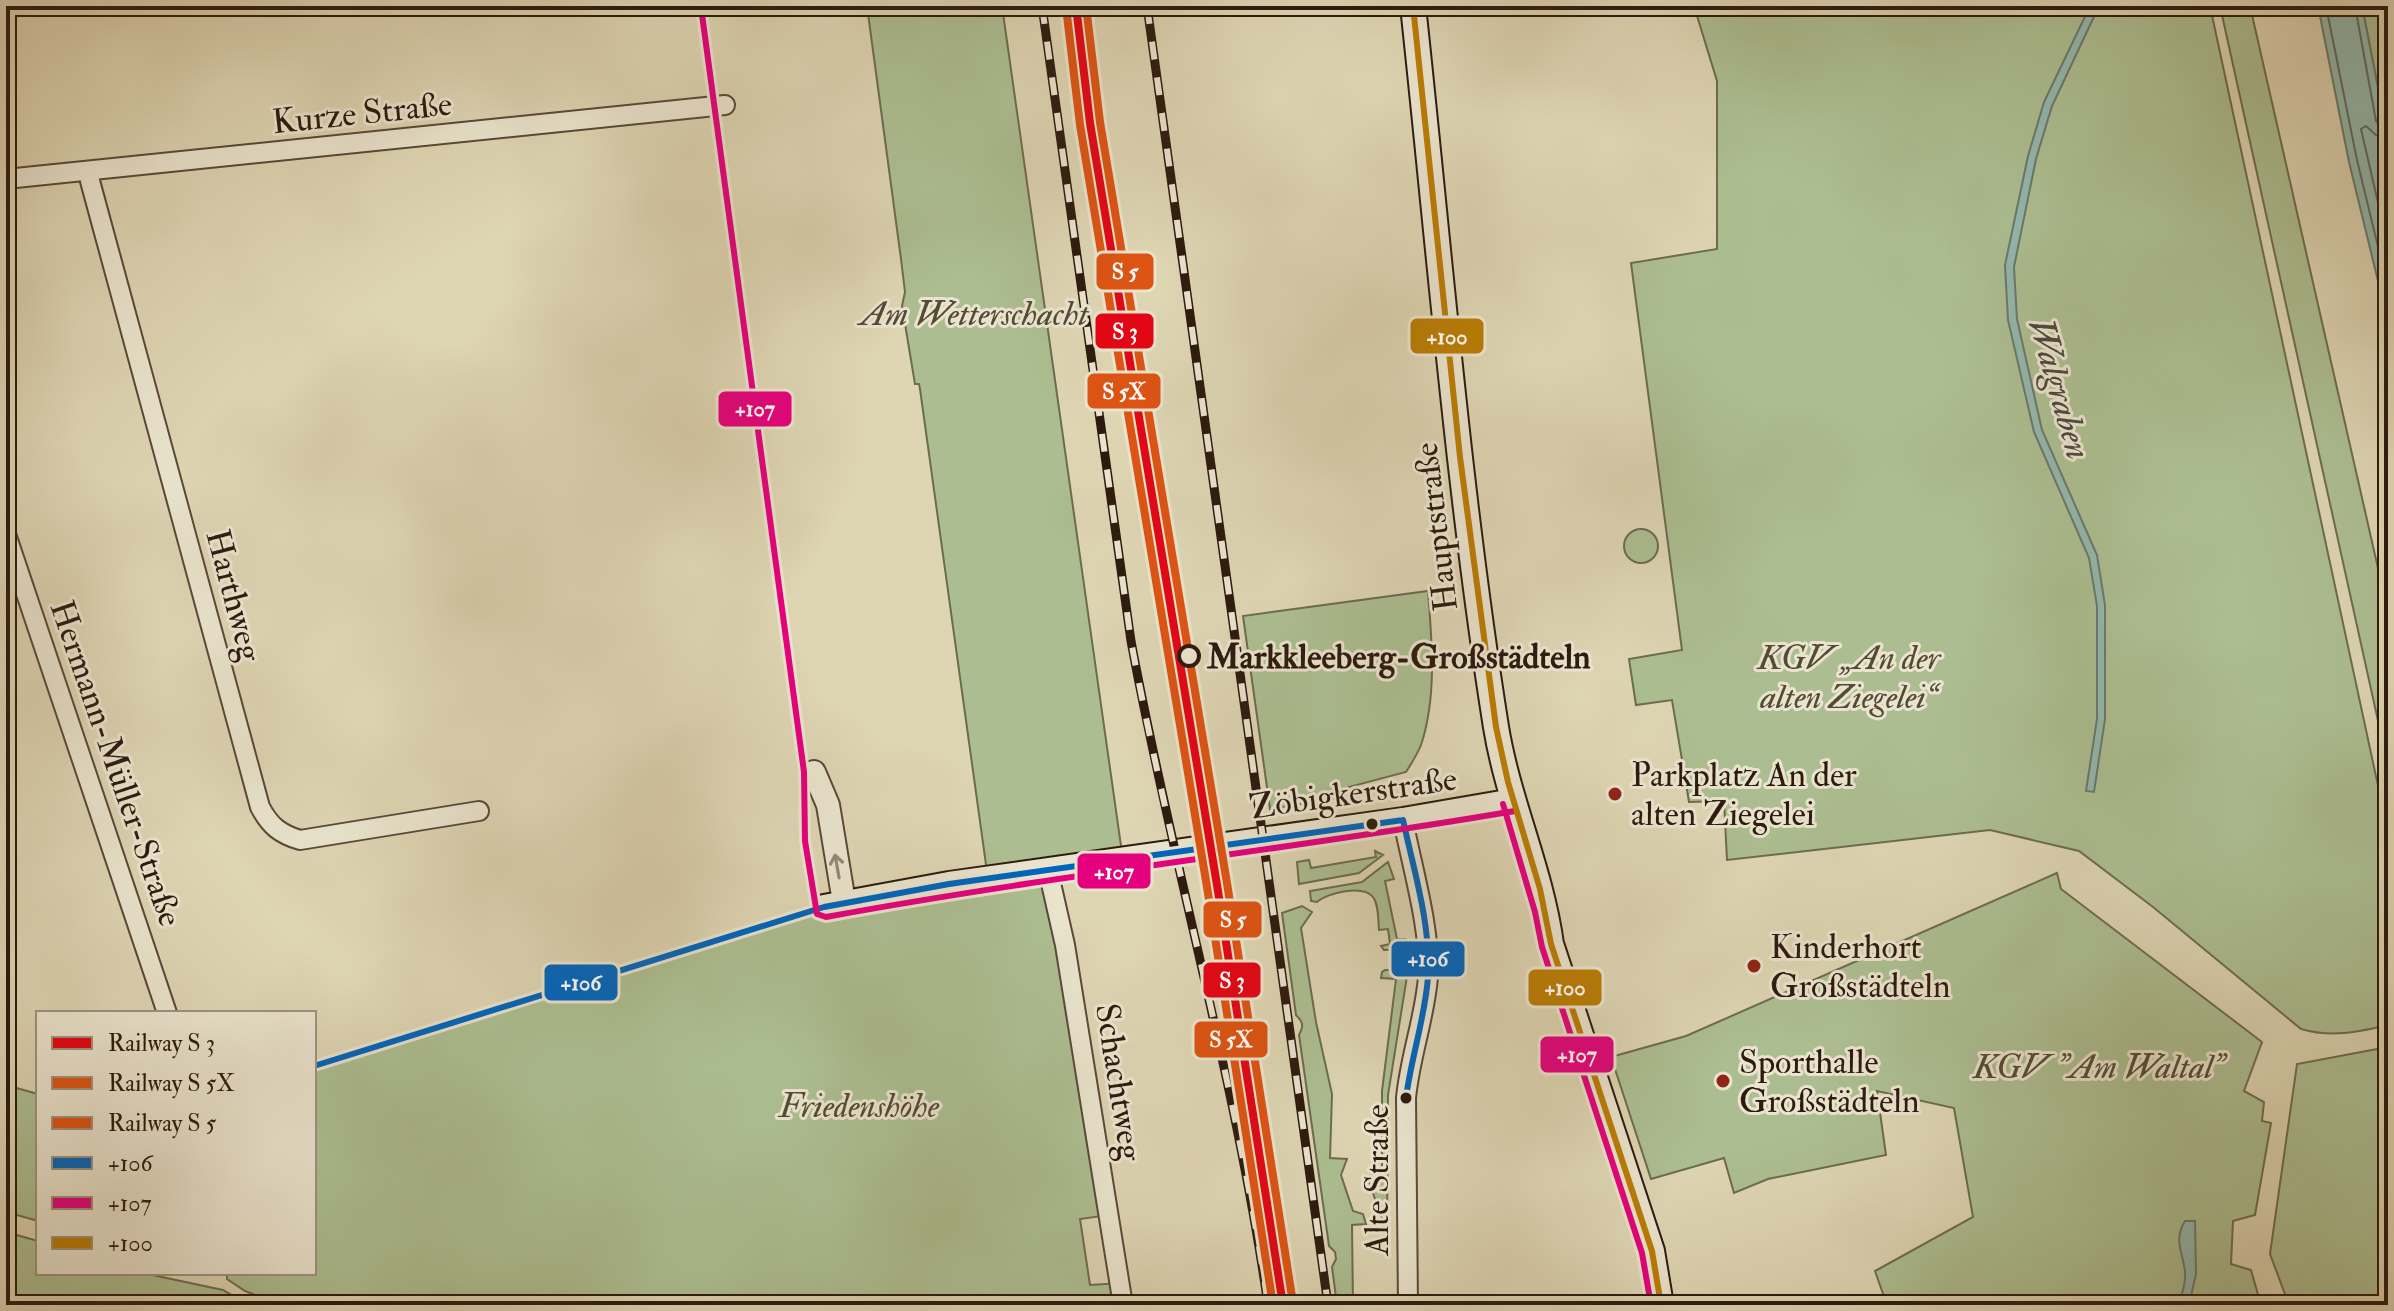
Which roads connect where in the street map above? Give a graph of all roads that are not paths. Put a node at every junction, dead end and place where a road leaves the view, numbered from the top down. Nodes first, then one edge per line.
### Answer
1 (1413, 6) edge
2 (725, 105) dead end
3 (90, 171) junction
4 (6, 179) edge
5 (6, 534) edge
6 (814, 772) dead end
7 (1513, 801) junction
8 (479, 811) dead end
9 (1403, 820) junction
10 (1048, 870) junction
11 (834, 905) joint
12 (166, 1011) edge
13 (1123, 1305) edge
14 (1408, 1305) edge
15 (1661, 1305) edge

1 - 7 main road, Hauptstraße
2 - 3 street, Kurze Straße
3 - 4 street, Kurze Straße
3 - 8 street, Harthweg
5 - 12 street, Hermann-Müller-Straße
11 -> 6 street
7 - 9 main road, Zöbigkerstraße
7 - 15 main road, Hauptstraße
9 - 10 main road, Zöbigkerstraße
9 - 14 street, Alte Straße
10 - 11 main road, Zöbigkerstraße
10 - 13 street, Schachtweg

